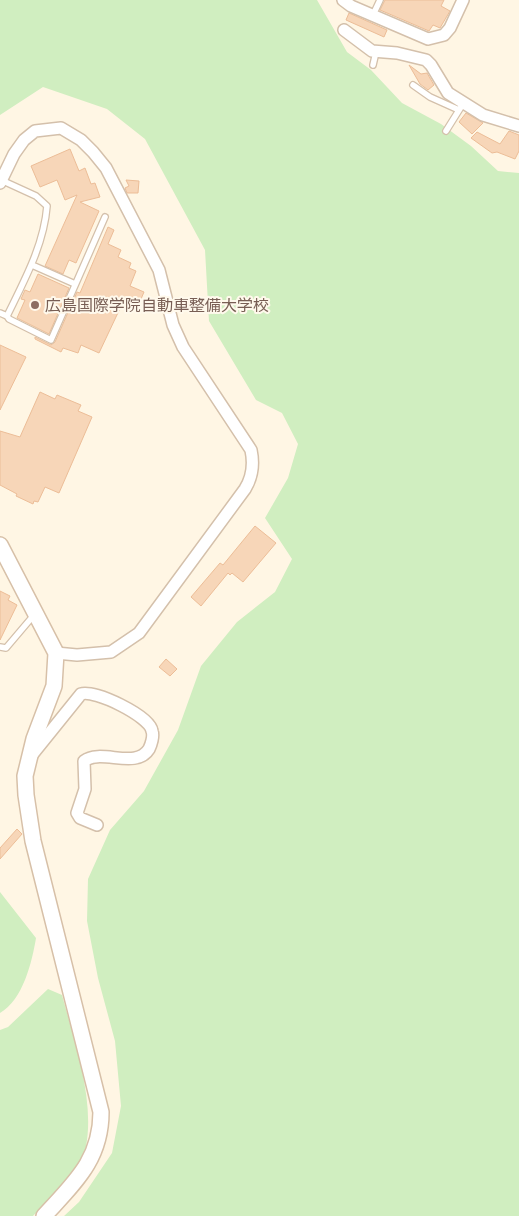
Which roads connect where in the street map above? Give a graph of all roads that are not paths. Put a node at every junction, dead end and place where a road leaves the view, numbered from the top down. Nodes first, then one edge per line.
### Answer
1 (343, 0) edge
2 (380, 0) edge
3 (463, 0) edge
4 (373, 15) junction
5 (344, 30) dead end
6 (376, 52) junction
7 (414, 57) junction
8 (399, 59) dead end
9 (372, 65) dead end
10 (413, 85) dead end
11 (461, 106) junction
12 (519, 126) edge
13 (446, 131) dead end
14 (1, 181) edge
15 (104, 217) dead end
16 (32, 265) junction
17 (75, 284) junction
18 (0, 313) edge
19 (7, 316) junction
20 (0, 545) edge
21 (35, 614) junction
22 (0, 647) edge
23 (56, 653) junction
24 (28, 759) junction
25 (97, 825) dead end
26 (44, 1216) edge

1 - 4 street
2 - 4 lane
3 - 4 street
5 - 6 street
6 - 7 street
6 - 9 lane
7 - 8 lane
7 - 11 street
10 - 11 lane
11 - 12 street
11 - 13 lane
14 - 16 lane
14 - 23 street
15 - 17 lane
16 - 17 lane
16 - 19 lane
17 - 19 lane
18 - 19 lane
20 - 21 street
21 - 22 lane
21 - 23 street
23 - 24 street
24 - 25 street
24 - 26 street

